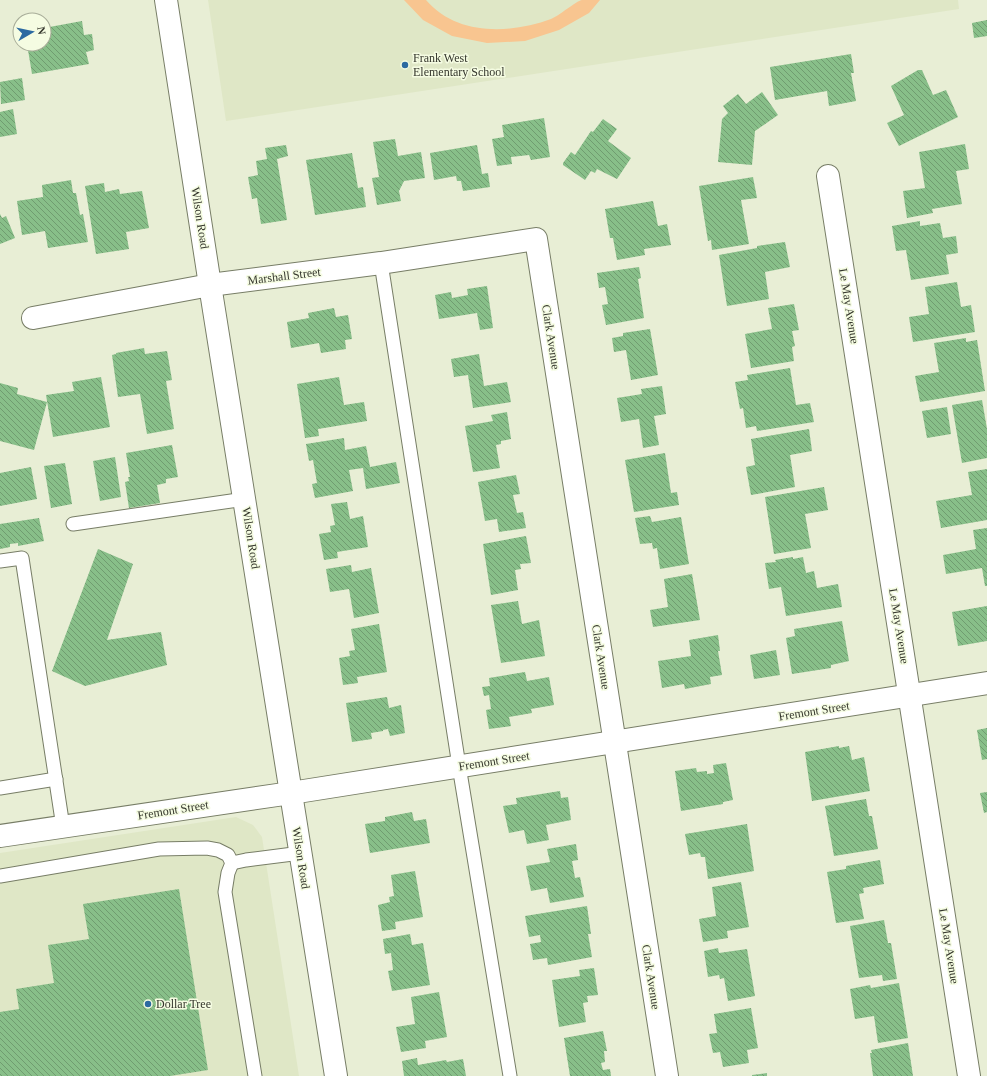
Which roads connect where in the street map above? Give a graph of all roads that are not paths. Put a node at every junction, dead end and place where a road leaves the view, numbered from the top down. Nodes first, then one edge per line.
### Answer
1 (166, 0) edge
2 (828, 176) dead end
3 (536, 239) joint
4 (381, 263) junction
5 (210, 285) junction
6 (33, 318) dead end
7 (245, 499) junction
8 (73, 524) dead end
9 (0, 561) edge
10 (987, 683) edge
11 (910, 695) junction
12 (615, 742) junction
13 (459, 766) junction
14 (56, 779) junction
15 (1, 784) edge
16 (291, 793) junction
17 (63, 827) junction
18 (0, 836) edge
19 (301, 853) junction
20 (232, 863) junction
21 (0, 876) edge
22 (255, 1076) edge
23 (336, 1076) edge
24 (510, 1076) edge
25 (667, 1076) edge
26 (969, 1076) edge

1 - 5 street, Wilson Road
2 - 11 street, Le May Avenue
3 - 4 street, Marshall Street
3 - 12 street, Clark Avenue
4 - 5 street, Marshall Street
4 - 13 lane
5 - 6 street, Marshall Street
5 - 7 street, Wilson Road
7 - 8 lane
7 - 16 street, Wilson Road
9 - 14 lane
10 - 11 street, Fremont Street
11 - 12 street, Fremont Street
11 - 26 street, Le May Avenue
12 - 13 street, Fremont Street
12 - 25 street, Clark Avenue
13 - 16 street, Fremont Street
13 - 24 lane
14 - 15 lane
14 - 17 lane
16 - 17 street, Fremont Street
16 - 19 street, Wilson Road
17 - 18 street, Fremont Street
19 - 20 lane
19 - 23 street, Wilson Road
20 - 21 lane
20 - 22 lane

